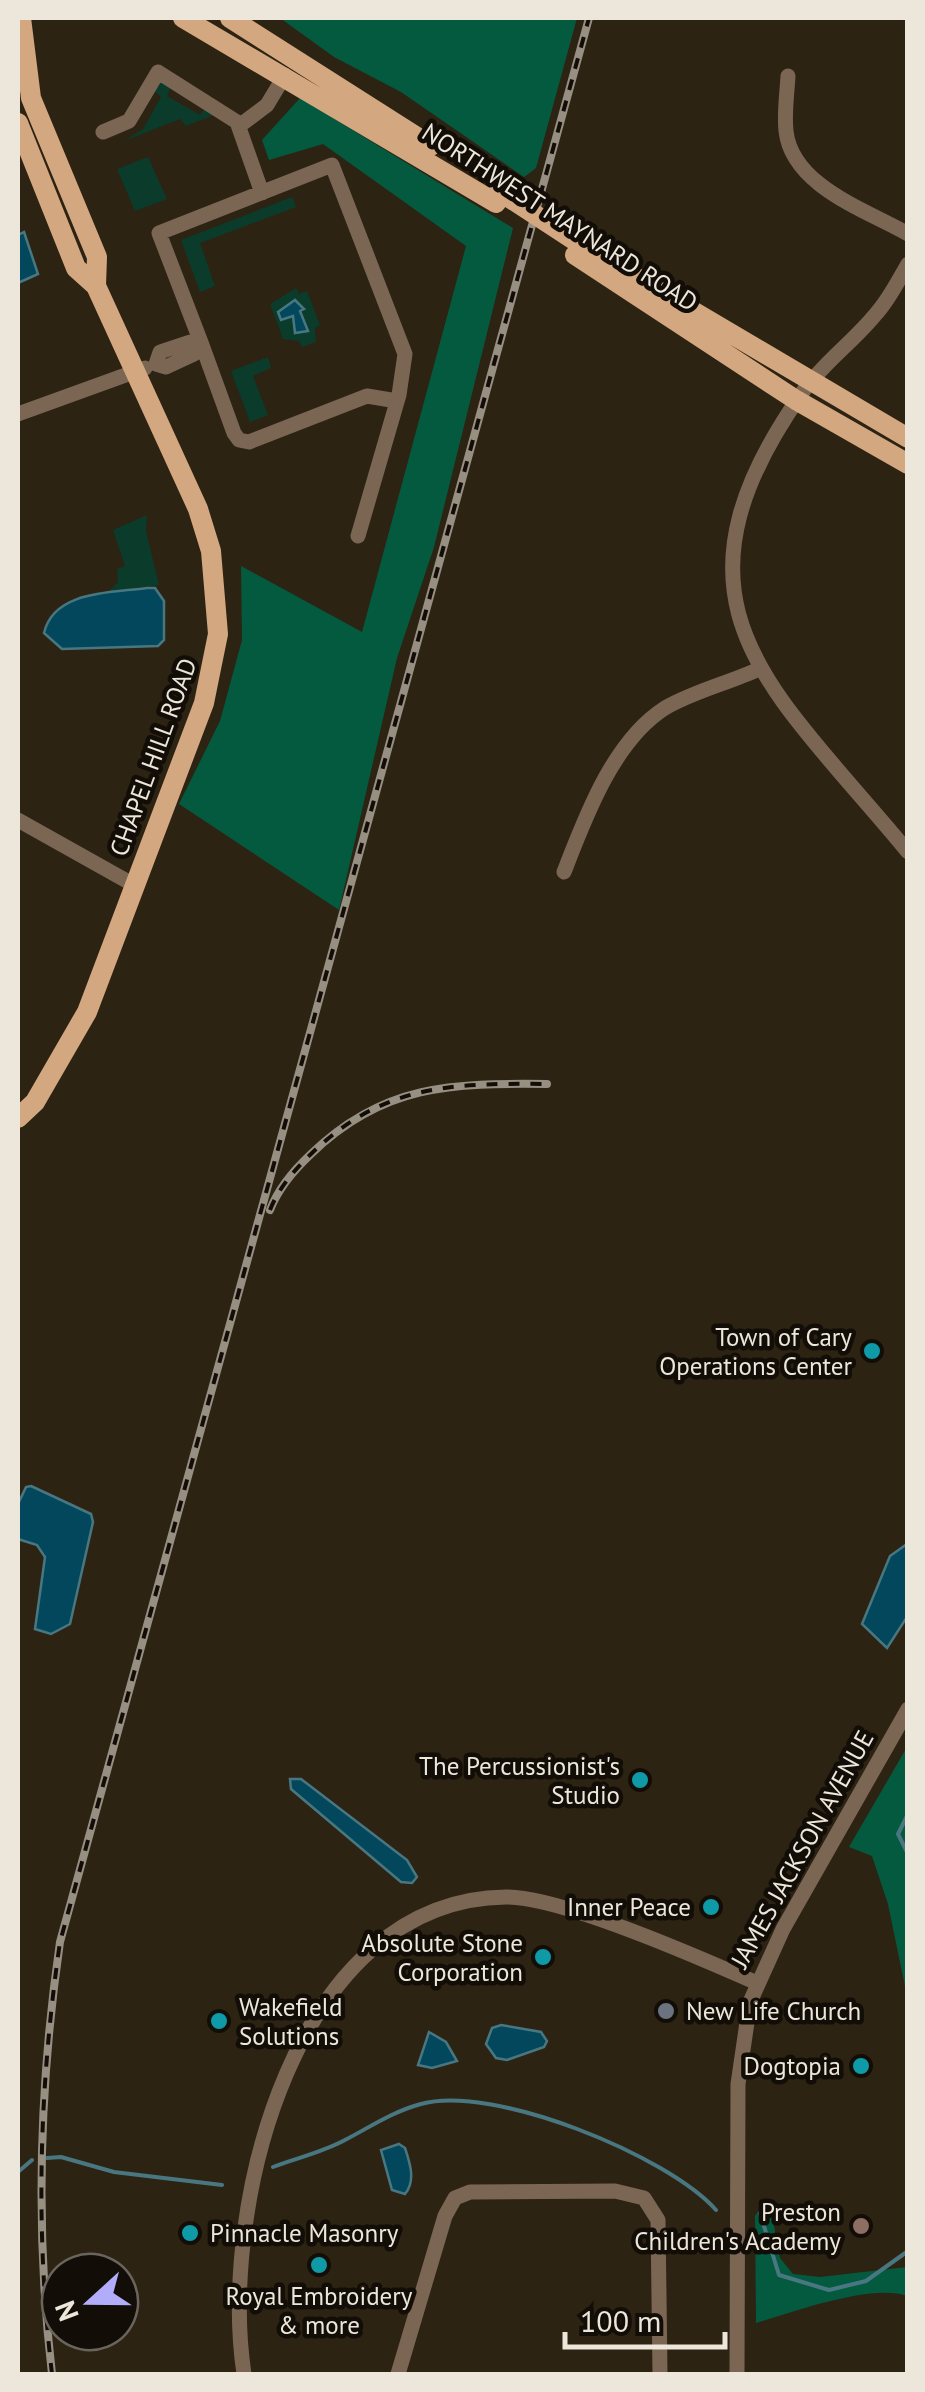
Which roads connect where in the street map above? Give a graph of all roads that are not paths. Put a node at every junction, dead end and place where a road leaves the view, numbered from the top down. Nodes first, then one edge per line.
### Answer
1 (21, 18) edge
2 (183, 18) edge
3 (230, 18) edge
4 (284, 75) junction
5 (788, 76) dead end
6 (18, 122) edge
7 (238, 126) junction
8 (103, 132) dead end
9 (262, 192) junction
10 (498, 197) junction
11 (908, 234) edge
12 (577, 250) junction
13 (908, 264) edge
14 (96, 286) junction
15 (200, 346) junction
16 (134, 373) junction
17 (810, 381) junction
18 (796, 400) junction
19 (397, 401) junction
20 (18, 414) edge
21 (908, 438) edge
22 (908, 464) edge
23 (358, 536) dead end
24 (759, 669) junction
25 (18, 820) edge
26 (908, 852) edge
27 (564, 872) dead end
28 (134, 884) junction
29 (18, 1118) edge
30 (908, 1709) edge
31 (756, 1982) junction
32 (244, 2374) edge
33 (398, 2374) edge
34 (660, 2374) edge
35 (737, 2374) edge

1 - 14 main road, CHAPEL HILL ROAD
2 - 4 main road, NORTHWEST MAYNARD ROAD
3 - 10 main road, NORTHWEST MAYNARD ROAD
4 - 7 street
4 - 10 main road, NORTHWEST MAYNARD ROAD
5 - 11 street
6 - 14 main road, CHAPEL HILL ROAD
7 - 8 street
7 - 9 street
9 - 15 street
9 - 19 street
10 - 12 main road, NORTHWEST MAYNARD ROAD, bridge
12 - 17 main road, NORTHWEST MAYNARD ROAD
12 - 18 main road, NORTHWEST MAYNARD ROAD
13 - 17 street
14 - 16 main road, CHAPEL HILL ROAD
15 - 16 street
15 - 19 street
16 - 20 street
16 - 28 main road, CHAPEL HILL ROAD
17 - 18 street
17 - 21 main road, NORTHWEST MAYNARD ROAD
18 - 22 main road, NORTHWEST MAYNARD ROAD
18 - 24 street
19 - 23 street
24 - 26 street
24 - 27 street
25 - 28 street
28 - 29 main road, CHAPEL HILL ROAD
30 - 31 street, JAMES JACKSON AVENUE
31 - 32 street
31 - 35 street, JAMES JACKSON AVENUE
33 - 34 street

